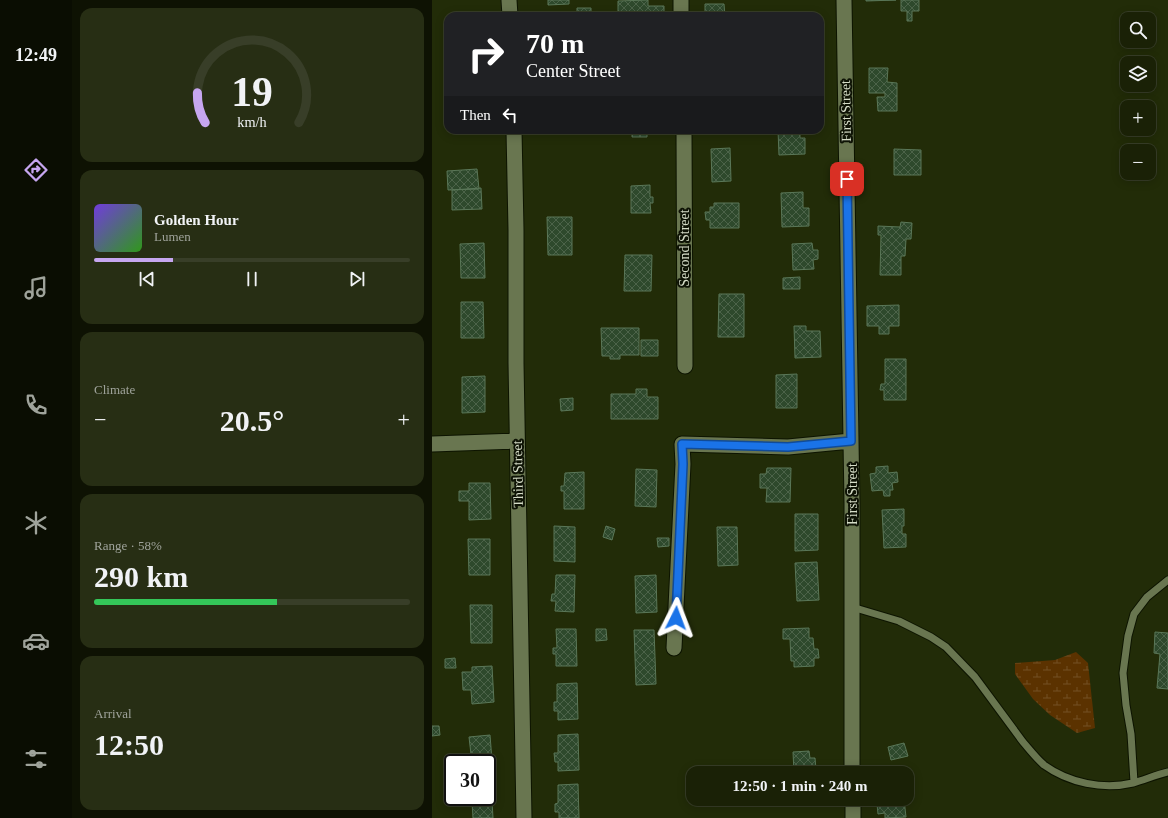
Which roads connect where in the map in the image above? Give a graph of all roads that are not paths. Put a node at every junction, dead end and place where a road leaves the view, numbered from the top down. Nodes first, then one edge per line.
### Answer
1 (509, 0) edge
2 (681, 0) edge
3 (844, 0) edge
4 (510, 12) edge
5 (681, 12) edge
6 (514, 134) edge
7 (684, 134) edge
8 (684, 366) dead end
9 (517, 441) junction
10 (851, 441) junction
11 (432, 444) edge
12 (1168, 580) edge
13 (852, 607) junction
14 (674, 648) dead end
15 (852, 766) edge
16 (1168, 772) edge
17 (1134, 782) junction
18 (853, 806) edge
19 (524, 818) edge
20 (853, 818) edge

1 - 4 street
2 - 5 street
3 - 10 street, First Street
6 - 9 street, Third Street
7 - 8 street, Second Street
9 - 11 street
9 - 19 street, Third Street
10 - 13 street, First Street
10 - 14 street
12 - 17 lane
13 - 15 street, First Street
13 - 17 lane
16 - 17 lane
18 - 20 street

